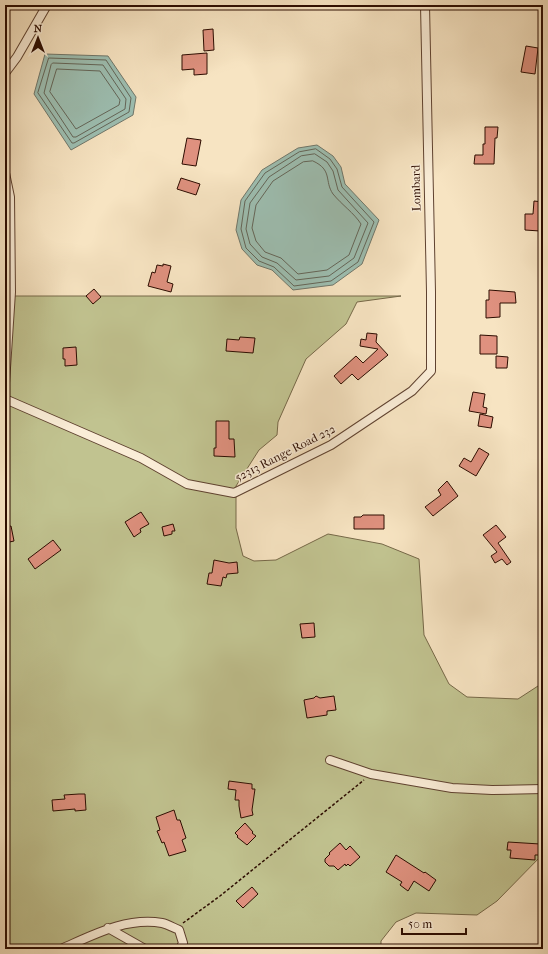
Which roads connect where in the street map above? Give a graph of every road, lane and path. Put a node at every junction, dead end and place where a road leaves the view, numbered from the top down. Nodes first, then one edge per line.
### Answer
1 (47, 5) edge
2 (425, 5) edge
3 (5, 72) edge
4 (5, 173) edge
5 (431, 371) joint
6 (5, 383) edge
7 (5, 399) edge
8 (330, 760) dead end
9 (371, 774) junction
10 (543, 789) edge
11 (108, 928) junction
12 (178, 930) junction
13 (61, 949) edge
14 (145, 949) edge
15 (180, 949) edge

1 - 3 street
2 - 5 street, Lombard
4 - 6 street
5 - 7 street, 52313 Range Road 232
8 - 9 street
9 - 10 street
9 - 12 path
11 - 12 street
11 - 13 street
11 - 14 street
12 - 15 street

